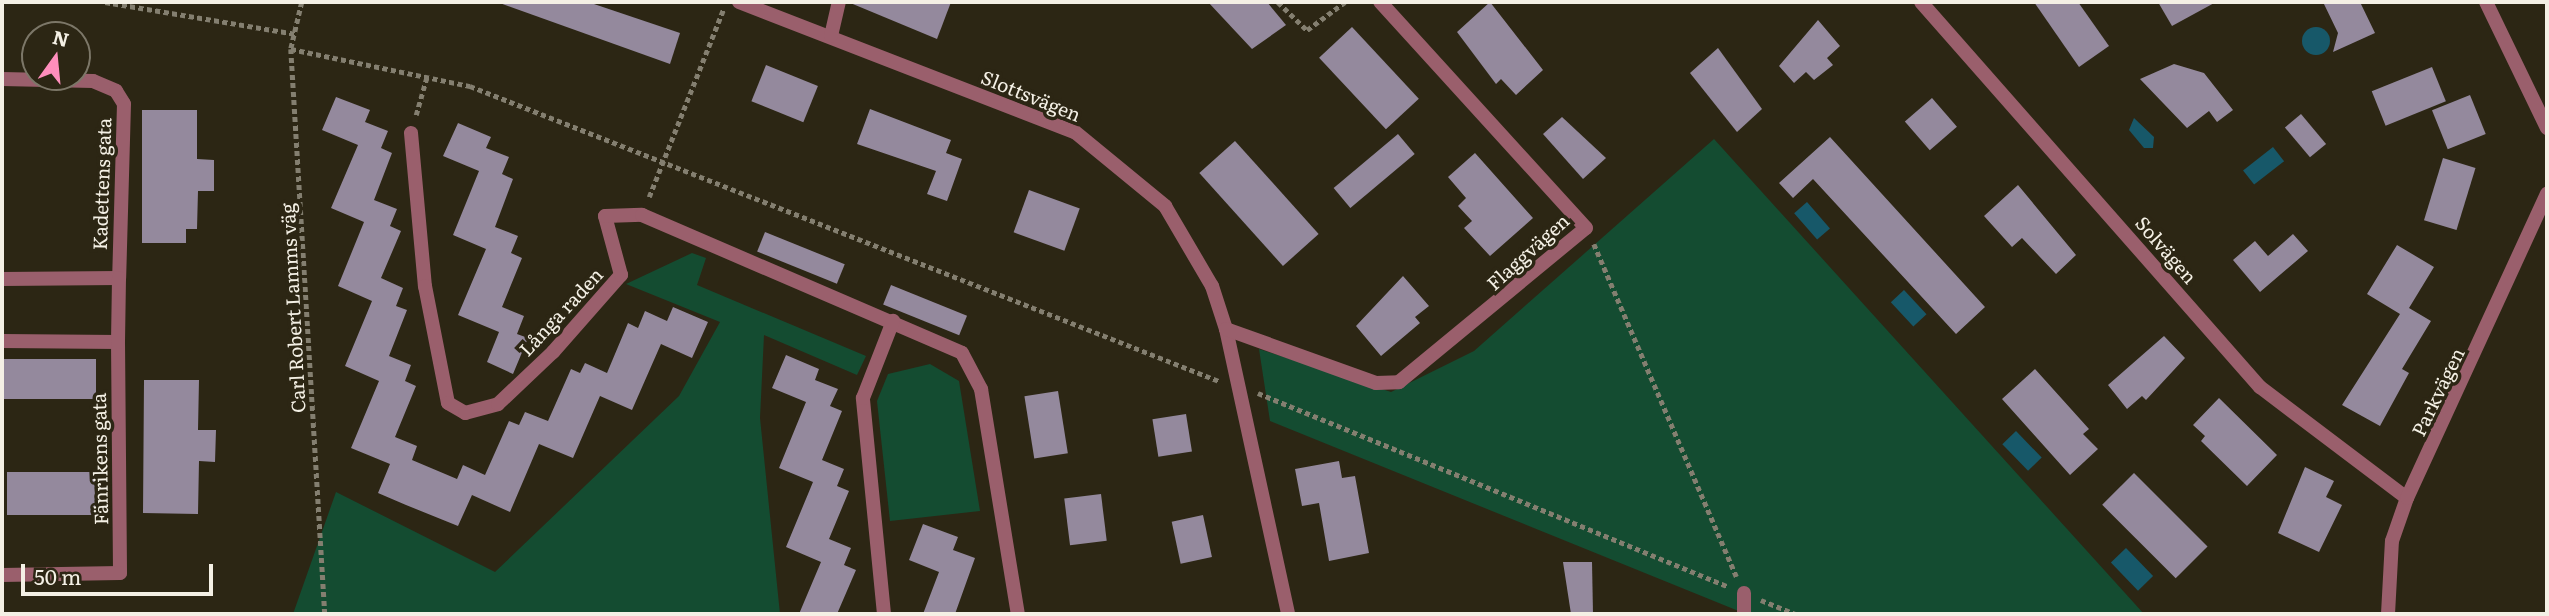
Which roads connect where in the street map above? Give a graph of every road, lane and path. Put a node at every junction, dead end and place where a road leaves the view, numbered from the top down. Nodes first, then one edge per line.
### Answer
1 (105, 2) edge
2 (302, 2) edge
3 (739, 2) edge
4 (839, 2) edge
5 (1278, 2) edge
6 (1345, 2) edge
7 (1380, 2) edge
8 (1921, 2) edge
9 (2486, 2) edge
10 (723, 9) dead end
11 (296, 34) junction
12 (831, 36) junction
13 (291, 49) junction
14 (427, 76) junction
15 (2, 79) edge
16 (2547, 128) edge
17 (411, 133) joint
18 (664, 163) junction
19 (2547, 194) edge
20 (642, 215) junction
21 (1586, 228) junction
22 (119, 278) junction
23 (2, 279) edge
24 (892, 321) junction
25 (1226, 329) junction
26 (2, 341) edge
27 (118, 342) junction
28 (1240, 390) junction
29 (2407, 499) junction
30 (2, 575) edge
31 (1744, 593) junction
32 (325, 614) edge
33 (884, 614) edge
34 (1018, 614) edge
35 (1288, 614) edge
36 (1744, 614) edge
37 (1796, 614) edge
38 (2388, 614) edge

1 - 11 path
2 - 11 path, Carl Robert Lamms väg
3 - 12 street, Slottsvägen
4 - 12 street
5 - 6 path
7 - 21 street, Flaggvägen
8 - 29 street, Solvägen
9 - 16 street
10 - 18 path
11 - 13 path, Carl Robert Lamms väg
12 - 25 street, Slottsvägen
13 - 14 path
13 - 32 path, Carl Robert Lamms väg
14 - 17 path
14 - 18 path
15 - 22 street, Kadettens gata
17 - 20 street, Långa raden
18 - 20 path
18 - 28 path
19 - 29 street, Parkvägen
20 - 24 street, Långa raden
21 - 25 street, Flaggvägen
21 - 31 path
22 - 23 street, Kadettens gata
22 - 27 street
24 - 33 street
24 - 34 street, Långa raden
25 - 28 street, Slottsvägen
26 - 27 street
27 - 30 street, Fänrikens gata
28 - 31 path
28 - 35 street, Slottsvägen
29 - 38 street, Parkvägen
31 - 36 street
31 - 37 path

